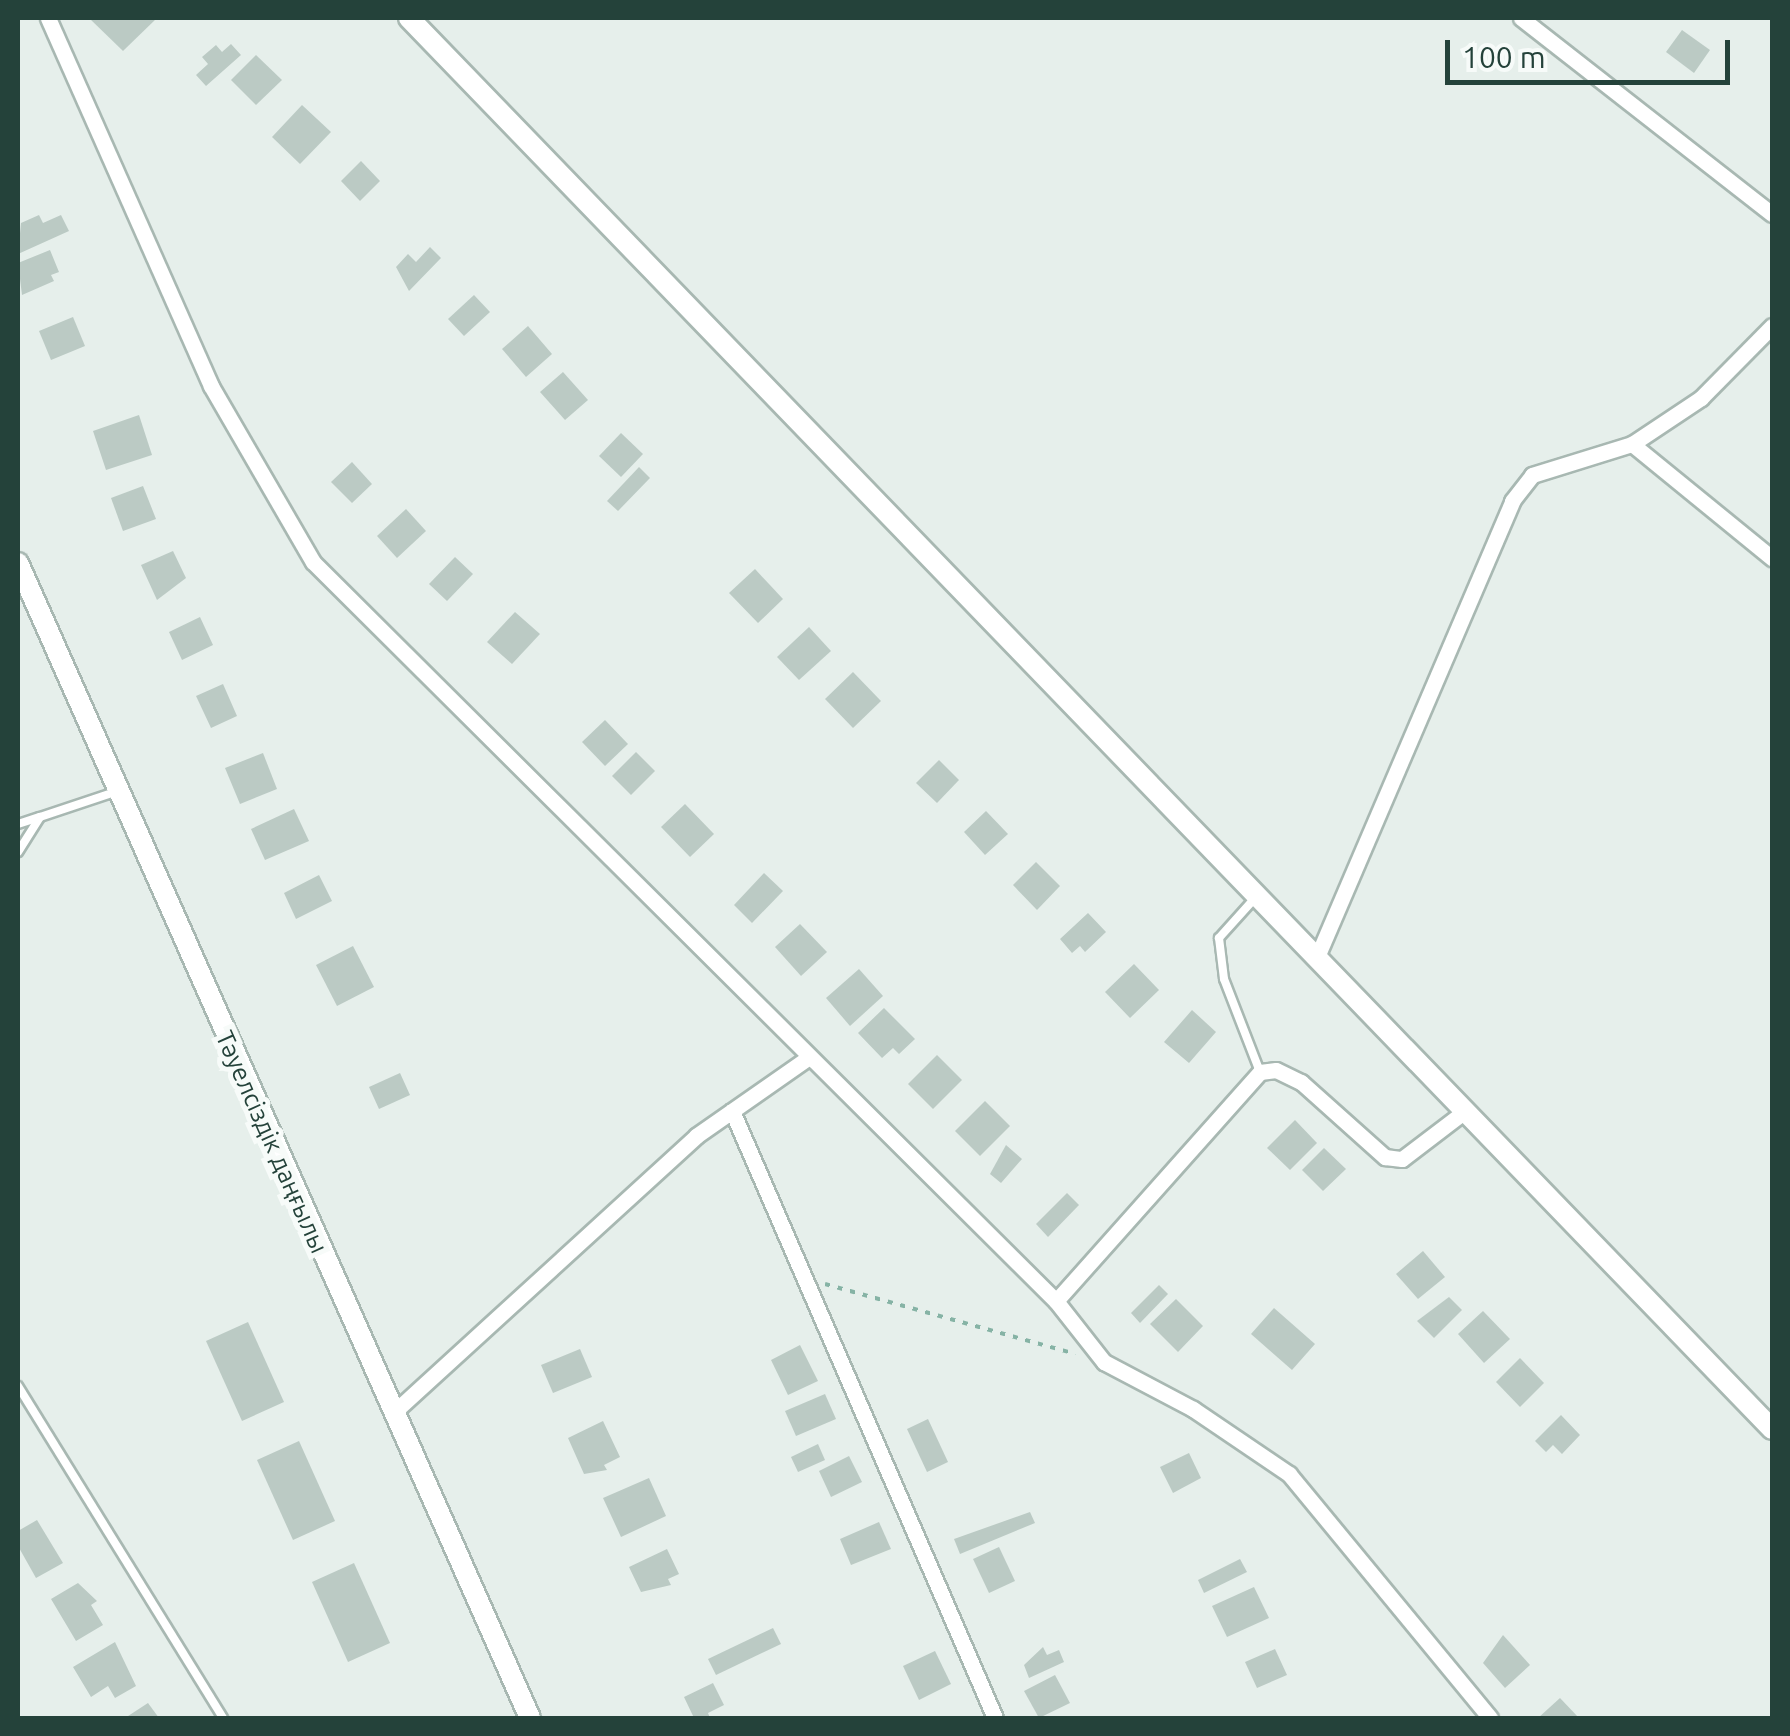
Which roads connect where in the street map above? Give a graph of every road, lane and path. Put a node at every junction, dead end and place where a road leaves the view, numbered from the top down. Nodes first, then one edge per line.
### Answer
1 (48, 18) edge
2 (410, 18) edge
3 (1521, 18) edge
4 (1772, 214) edge
5 (1772, 326) edge
6 (1632, 444) junction
7 (1772, 558) edge
8 (18, 563) edge
9 (115, 792) junction
10 (40, 817) junction
11 (18, 824) edge
12 (18, 852) edge
13 (1257, 896) junction
14 (1317, 958) junction
15 (808, 1058) junction
16 (1260, 1072) junction
17 (732, 1110) junction
18 (1465, 1111) junction
19 (806, 1279) junction
20 (1056, 1301) junction
21 (1104, 1362) junction
22 (18, 1386) edge
23 (393, 1413) junction
24 (1772, 1429) edge
25 (223, 1718) edge
26 (530, 1718) edge
27 (995, 1718) edge
28 (1490, 1718) edge

1 - 15 street
2 - 13 main road
3 - 4 street
5 - 6 street
6 - 7 street
6 - 14 street
8 - 9 main road, Тәуелсіздік даңғылы
9 - 10 lane
9 - 23 main road, Тәуелсіздік даңғылы
10 - 11 lane
10 - 12 lane
13 - 14 main road
13 - 16 lane
14 - 18 main road
15 - 17 street
15 - 20 street
16 - 18 street
16 - 20 street
17 - 19 street
17 - 23 street
18 - 24 main road
19 - 21 path
19 - 27 street
20 - 21 street
21 - 28 street
22 - 25 lane
23 - 26 main road, Тәуелсіздік даңғылы

